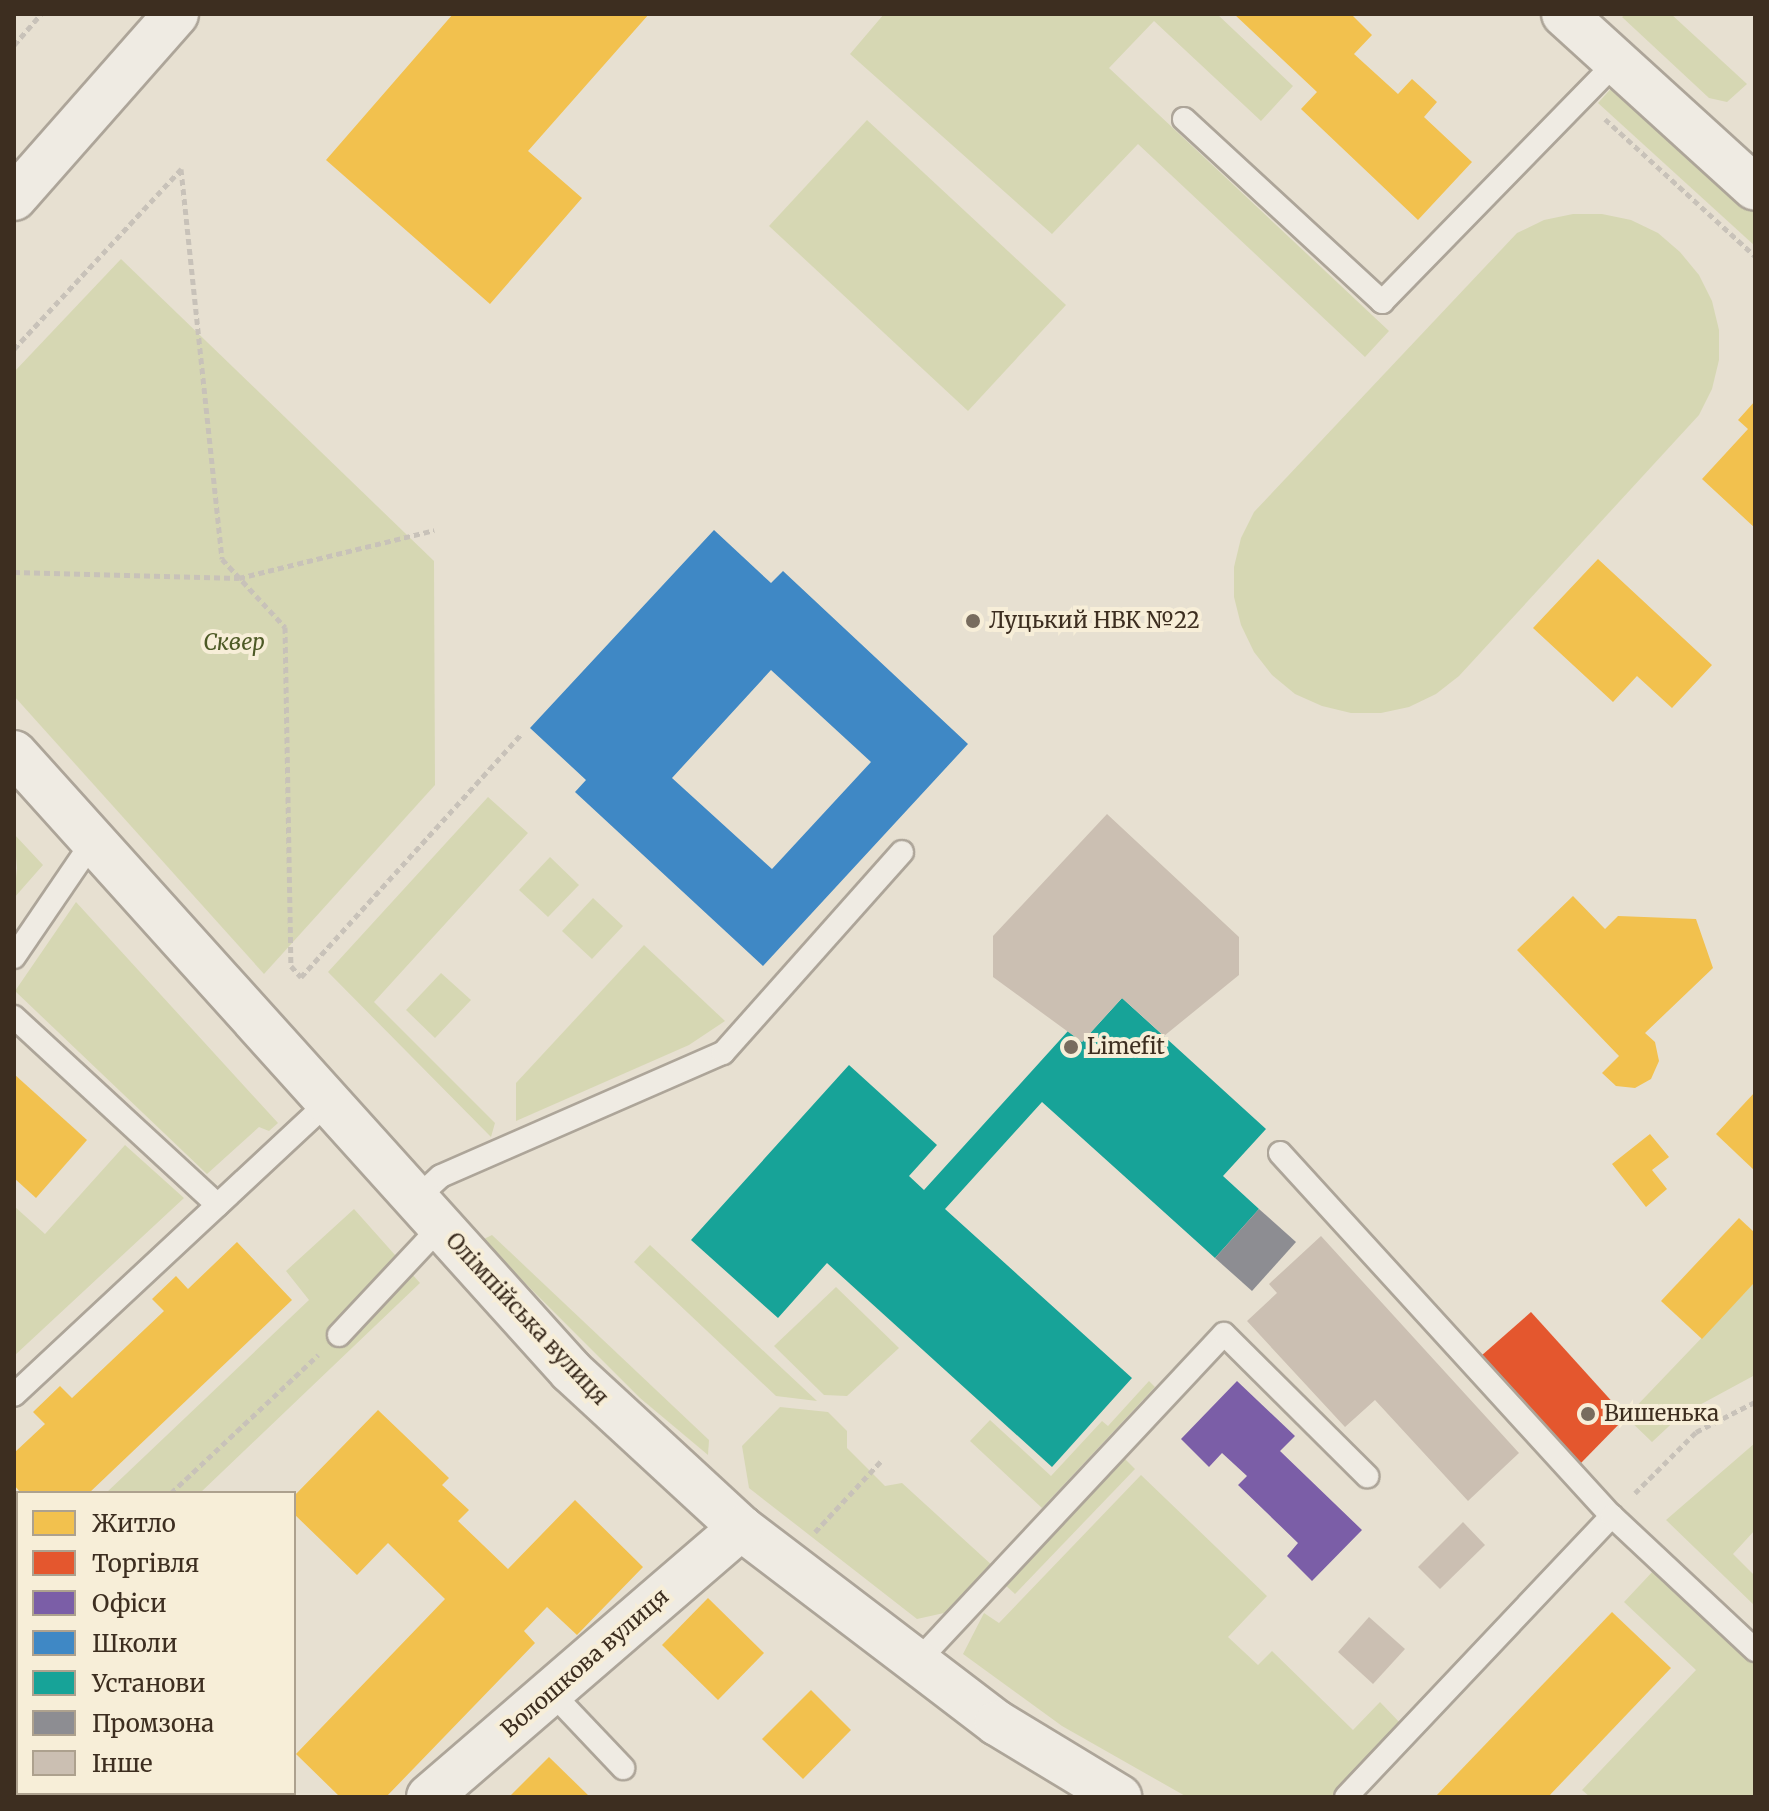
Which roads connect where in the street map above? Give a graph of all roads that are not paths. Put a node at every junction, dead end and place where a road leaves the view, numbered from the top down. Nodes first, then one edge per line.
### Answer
1 (176, 14) edge
2 (1564, 14) edge
3 (1617, 61) junction
4 (1184, 119) dead end
5 (1755, 188) edge
6 (14, 198) edge
7 (14, 753) edge
8 (93, 841) junction
9 (902, 852) dead end
10 (14, 957) edge
11 (14, 1017) edge
12 (328, 1102) junction
13 (1280, 1153) dead end
14 (218, 1205) junction
15 (428, 1213) junction
16 (339, 1335) road end
17 (14, 1395) edge
18 (1367, 1476) dead end
19 (1612, 1516) junction
20 (741, 1528) junction
21 (1755, 1650) edge
22 (917, 1662) junction
23 (551, 1692) junction
24 (623, 1768) dead end
25 (429, 1797) edge
26 (1119, 1797) edge
27 (1346, 1797) edge

1 - 6 street
2 - 3 street
3 - 4 lane
3 - 5 street
7 - 8 street, Олімпійська вулиця
8 - 10 lane
8 - 12 street, Олімпійська вулиця
9 - 15 lane
11 - 14 lane
12 - 14 lane
12 - 15 street, Олімпійська вулиця
13 - 19 lane
14 - 17 lane
15 - 16 lane
15 - 20 street, Олімпійська вулиця
18 - 22 lane
19 - 21 lane
19 - 27 lane
20 - 22 street, Олімпійська вулиця
20 - 23 street, Волошкова вулиця
22 - 26 street, Олімпійська вулиця
23 - 24 lane
23 - 25 street, Волошкова вулиця

